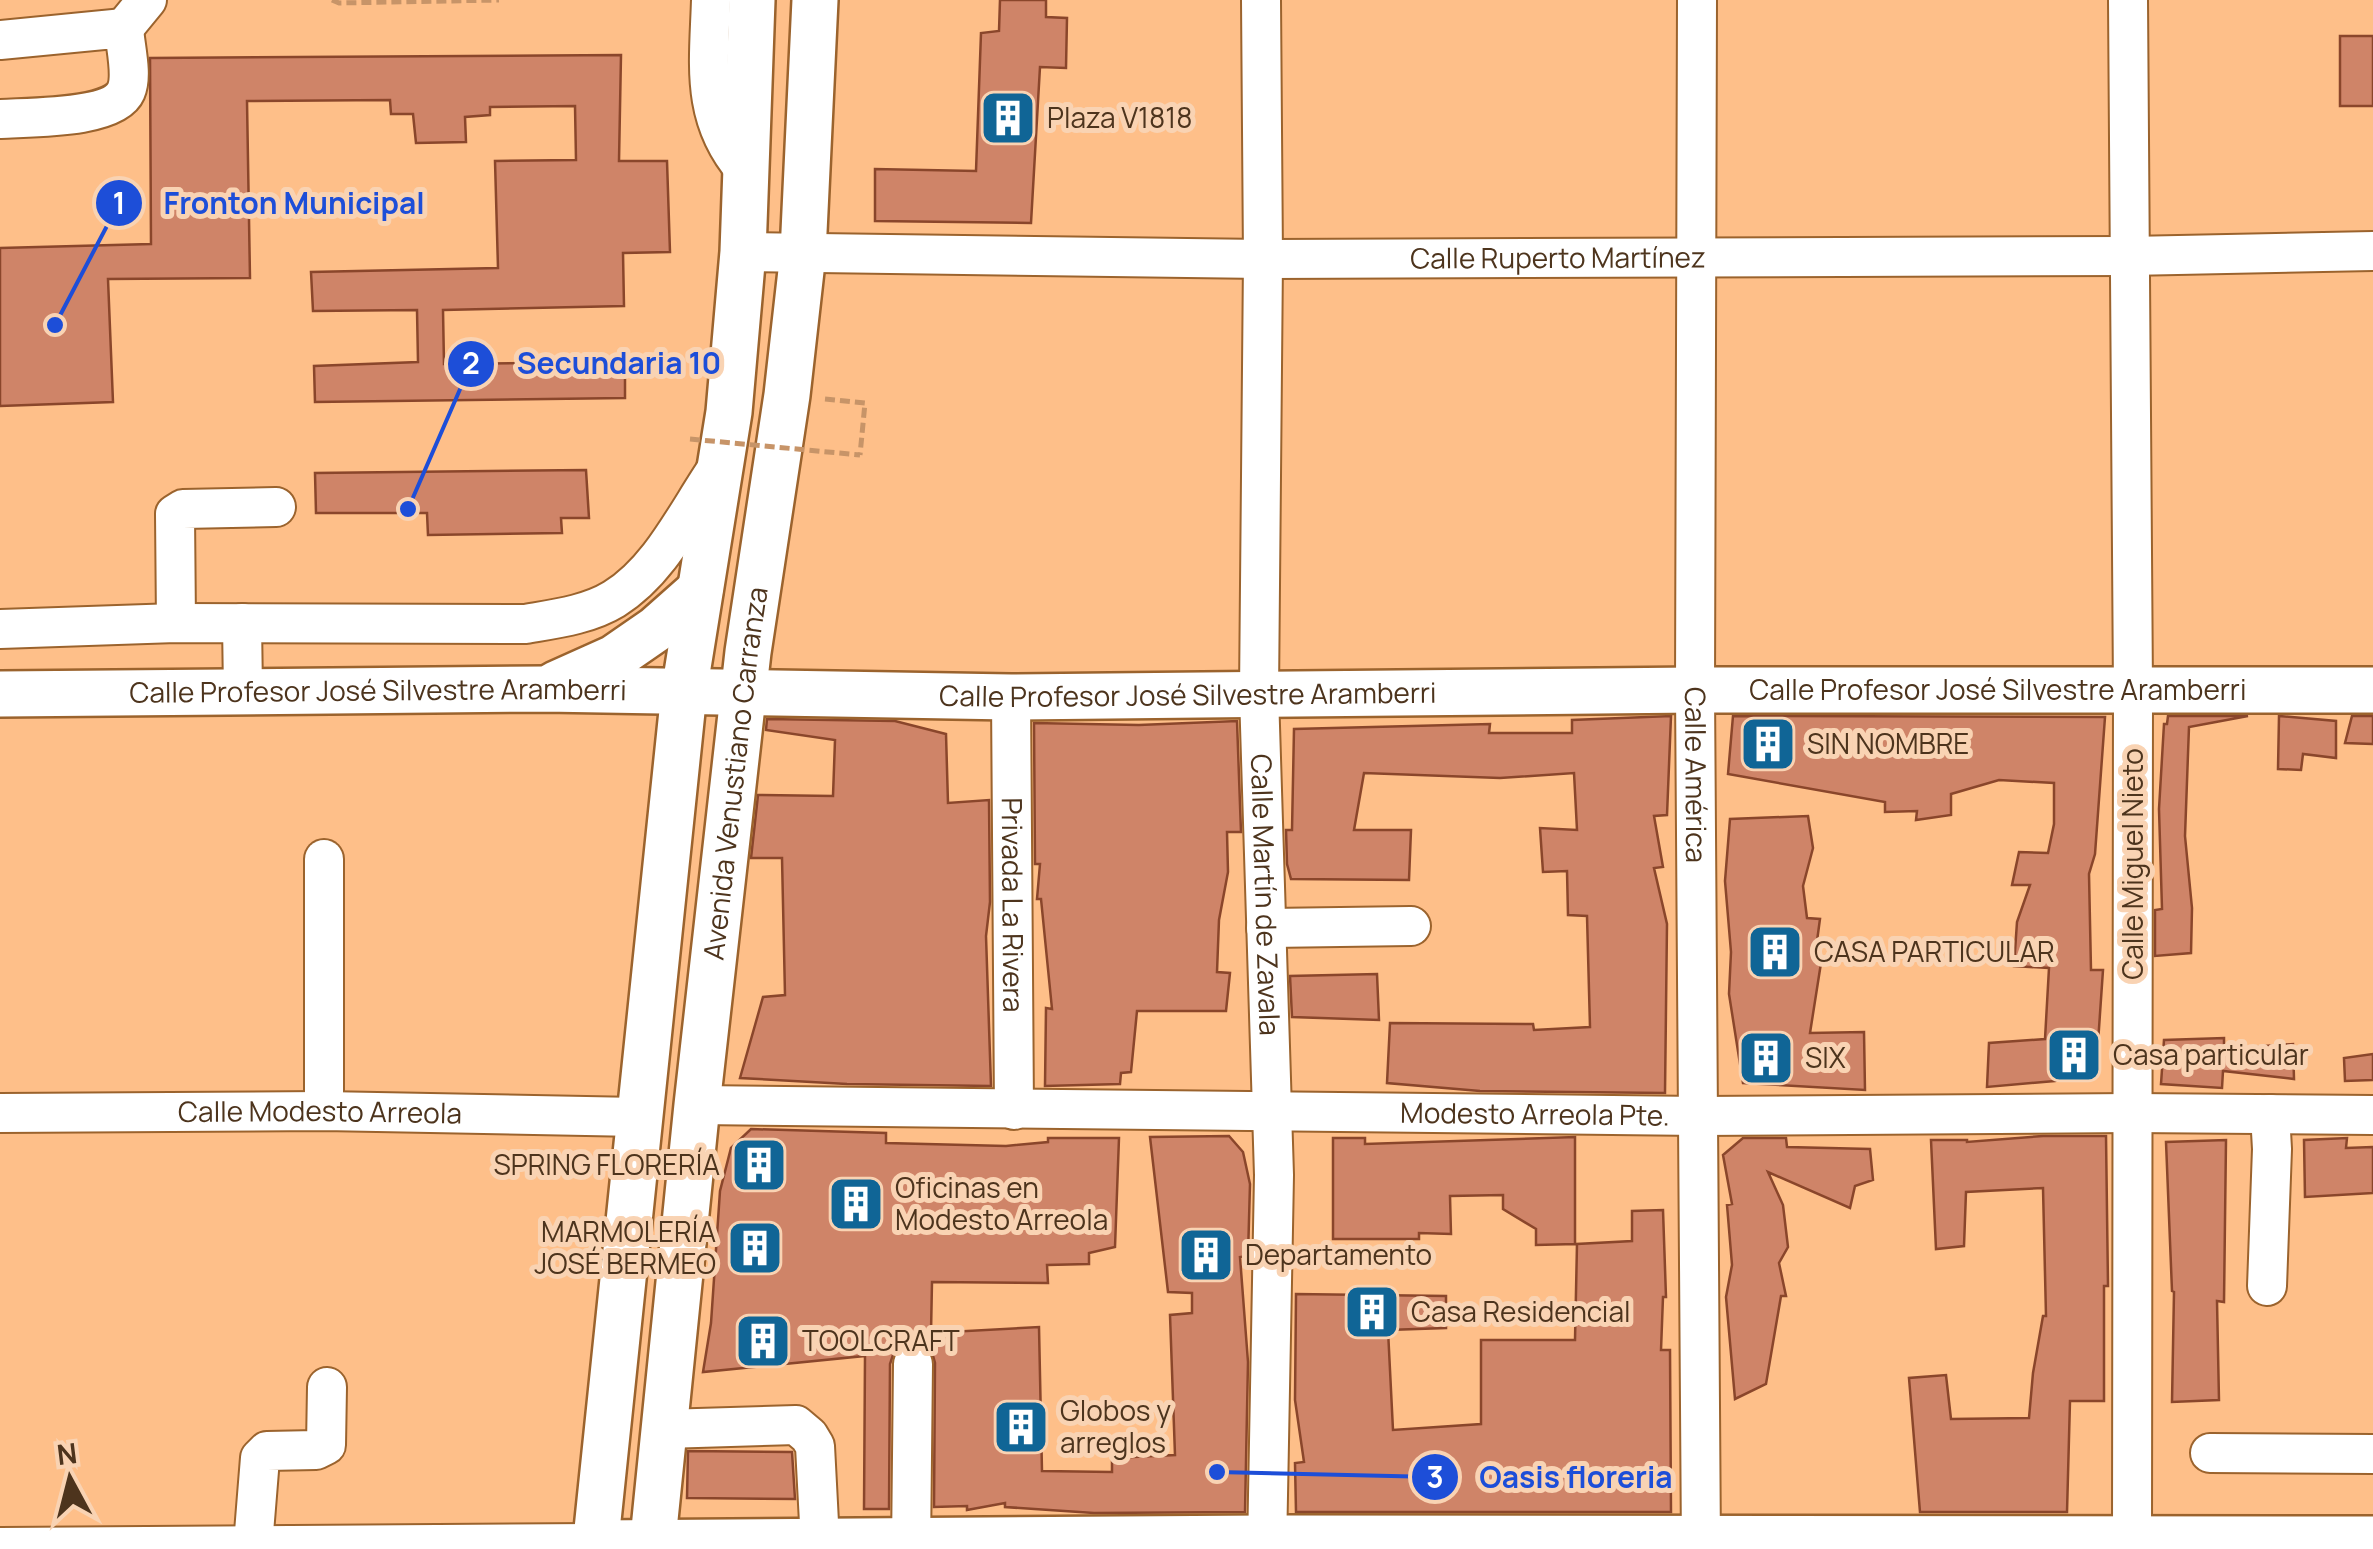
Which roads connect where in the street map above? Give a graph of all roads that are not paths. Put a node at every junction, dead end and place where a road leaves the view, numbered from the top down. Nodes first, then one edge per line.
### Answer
1 (710, 0) edge
2 (752, 0) edge
3 (814, 0) edge
4 (1260, 0) edge
5 (1697, 0) edge
6 (2128, 0) edge
7 (135, 14) edge
8 (0, 40) edge
9 (0, 119) edge
10 (745, 170) junction
11 (2373, 251) edge
12 (743, 252) junction
13 (803, 253) junction
14 (1696, 256) junction
15 (2129, 256) junction
16 (1263, 259) junction
17 (706, 450) junction
18 (276, 508) dead end
19 (700, 590) junction
20 (176, 622) junction
21 (242, 623) junction
22 (0, 629) edge
23 (545, 688) junction
24 (1695, 690) junction
25 (2133, 690) junction
26 (2373, 690) edge
27 (243, 692) junction
28 (684, 692) junction
29 (744, 693) junction
30 (0, 694) edge
31 (1259, 694) junction
32 (1011, 697) junction
33 (324, 859) dead end
34 (1411, 926) dead end
35 (1266, 928) junction
36 (697, 1105) junction
37 (1014, 1110) junction
38 (324, 1111) junction
39 (1270, 1112) junction
40 (0, 1113) edge
41 (2134, 1113) junction
42 (2270, 1114) junction
43 (2373, 1115) edge
44 (1700, 1116) junction
45 (638, 1117) junction
46 (2268, 1286) dead end
47 (913, 1364) dead end
48 (327, 1387) dead end
49 (664, 1429) junction
50 (2210, 1453) dead end
51 (2373, 1454) edge
52 (2373, 1539) edge
53 (820, 1542) junction
54 (1266, 1544) edge
55 (254, 1545) junction
56 (911, 1545) edge
57 (1701, 1545) edge
58 (2132, 1545) edge
59 (595, 1546) edge
60 (652, 1546) edge
61 (0, 1547) edge

1 - 10 street
2 - 10 main road, Avenida Venustiano Carranza
3 - 13 main road, Avenida Venustiano Carranza
4 - 16 street, Calle Martín de Zavala
5 - 14 street, Calle América
6 - 15 street, Calle Miguel Nieto
7 - 8 street
7 - 9 street
10 - 12 main road, Avenida Venustiano Carranza
11 - 15 street, Calle Ruperto Martínez
12 - 13 street, Calle Ruperto Martínez
12 - 17 main road, Avenida Venustiano Carranza
13 - 16 street, Calle Ruperto Martínez
13 - 29 main road, Avenida Venustiano Carranza
14 - 15 street, Calle Ruperto Martínez
14 - 16 street, Calle Ruperto Martínez
14 - 24 street, Calle América
15 - 25 street, Calle Miguel Nieto
16 - 31 street, Calle Martín de Zavala
17 - 19 main road, Avenida Venustiano Carranza
17 - 21 street
18 - 20 street
19 - 23 main road
19 - 28 main road, Avenida Venustiano Carranza
20 - 21 street
20 - 22 street
21 - 27 street
23 - 27 main road, Calle Profesor José Silvestre Aramberri
23 - 28 main road, Calle Profesor José Silvestre Aramberri
24 - 25 main road, Calle Profesor José Silvestre Aramberri
24 - 31 main road, Calle Profesor José Silvestre Aramberri
24 - 44 street, Calle América
25 - 26 main road, Calle Profesor José Silvestre Aramberri
25 - 41 street, Calle Miguel Nieto
27 - 30 main road, Calle Profesor José Silvestre Aramberri
28 - 29 main road, Calle Profesor José Silvestre Aramberri
28 - 45 main road, Avenida Venustiano Carranza
29 - 32 main road, Calle Profesor José Silvestre Aramberri
29 - 36 main road, Avenida Venustiano Carranza
31 - 32 main road, Calle Profesor José Silvestre Aramberri
31 - 35 street, Calle Martín de Zavala
32 - 37 street, Privada La Rivera
33 - 38 street
34 - 35 street
35 - 39 street, Calle Martín de Zavala
36 - 37 street, Modesto Arreola Pte.
36 - 49 main road, Avenida Venustiano Carranza
37 - 39 street, Modesto Arreola Pte.
38 - 40 street, Calle Modesto Arreola
38 - 45 street, Calle Modesto Arreola
39 - 44 street, Modesto Arreola Pte.
39 - 54 street, Calle Martín de Zavala
41 - 42 street, Modesto Arreola Pte.
41 - 44 street, Modesto Arreola Pte.
41 - 58 street, Calle Miguel Nieto
42 - 43 street, Modesto Arreola Pte.
42 - 46 street
44 - 57 street, Calle América
45 - 59 main road, Avenida Venustiano Carranza
47 - 56 street
48 - 55 street
49 - 53 street
49 - 60 main road, Avenida Venustiano Carranza
50 - 51 street
52 - 58 main road
53 - 56 main road
53 - 60 main road
54 - 56 main road
54 - 57 main road
55 - 59 street
55 - 61 street
57 - 58 main road
59 - 60 main road

